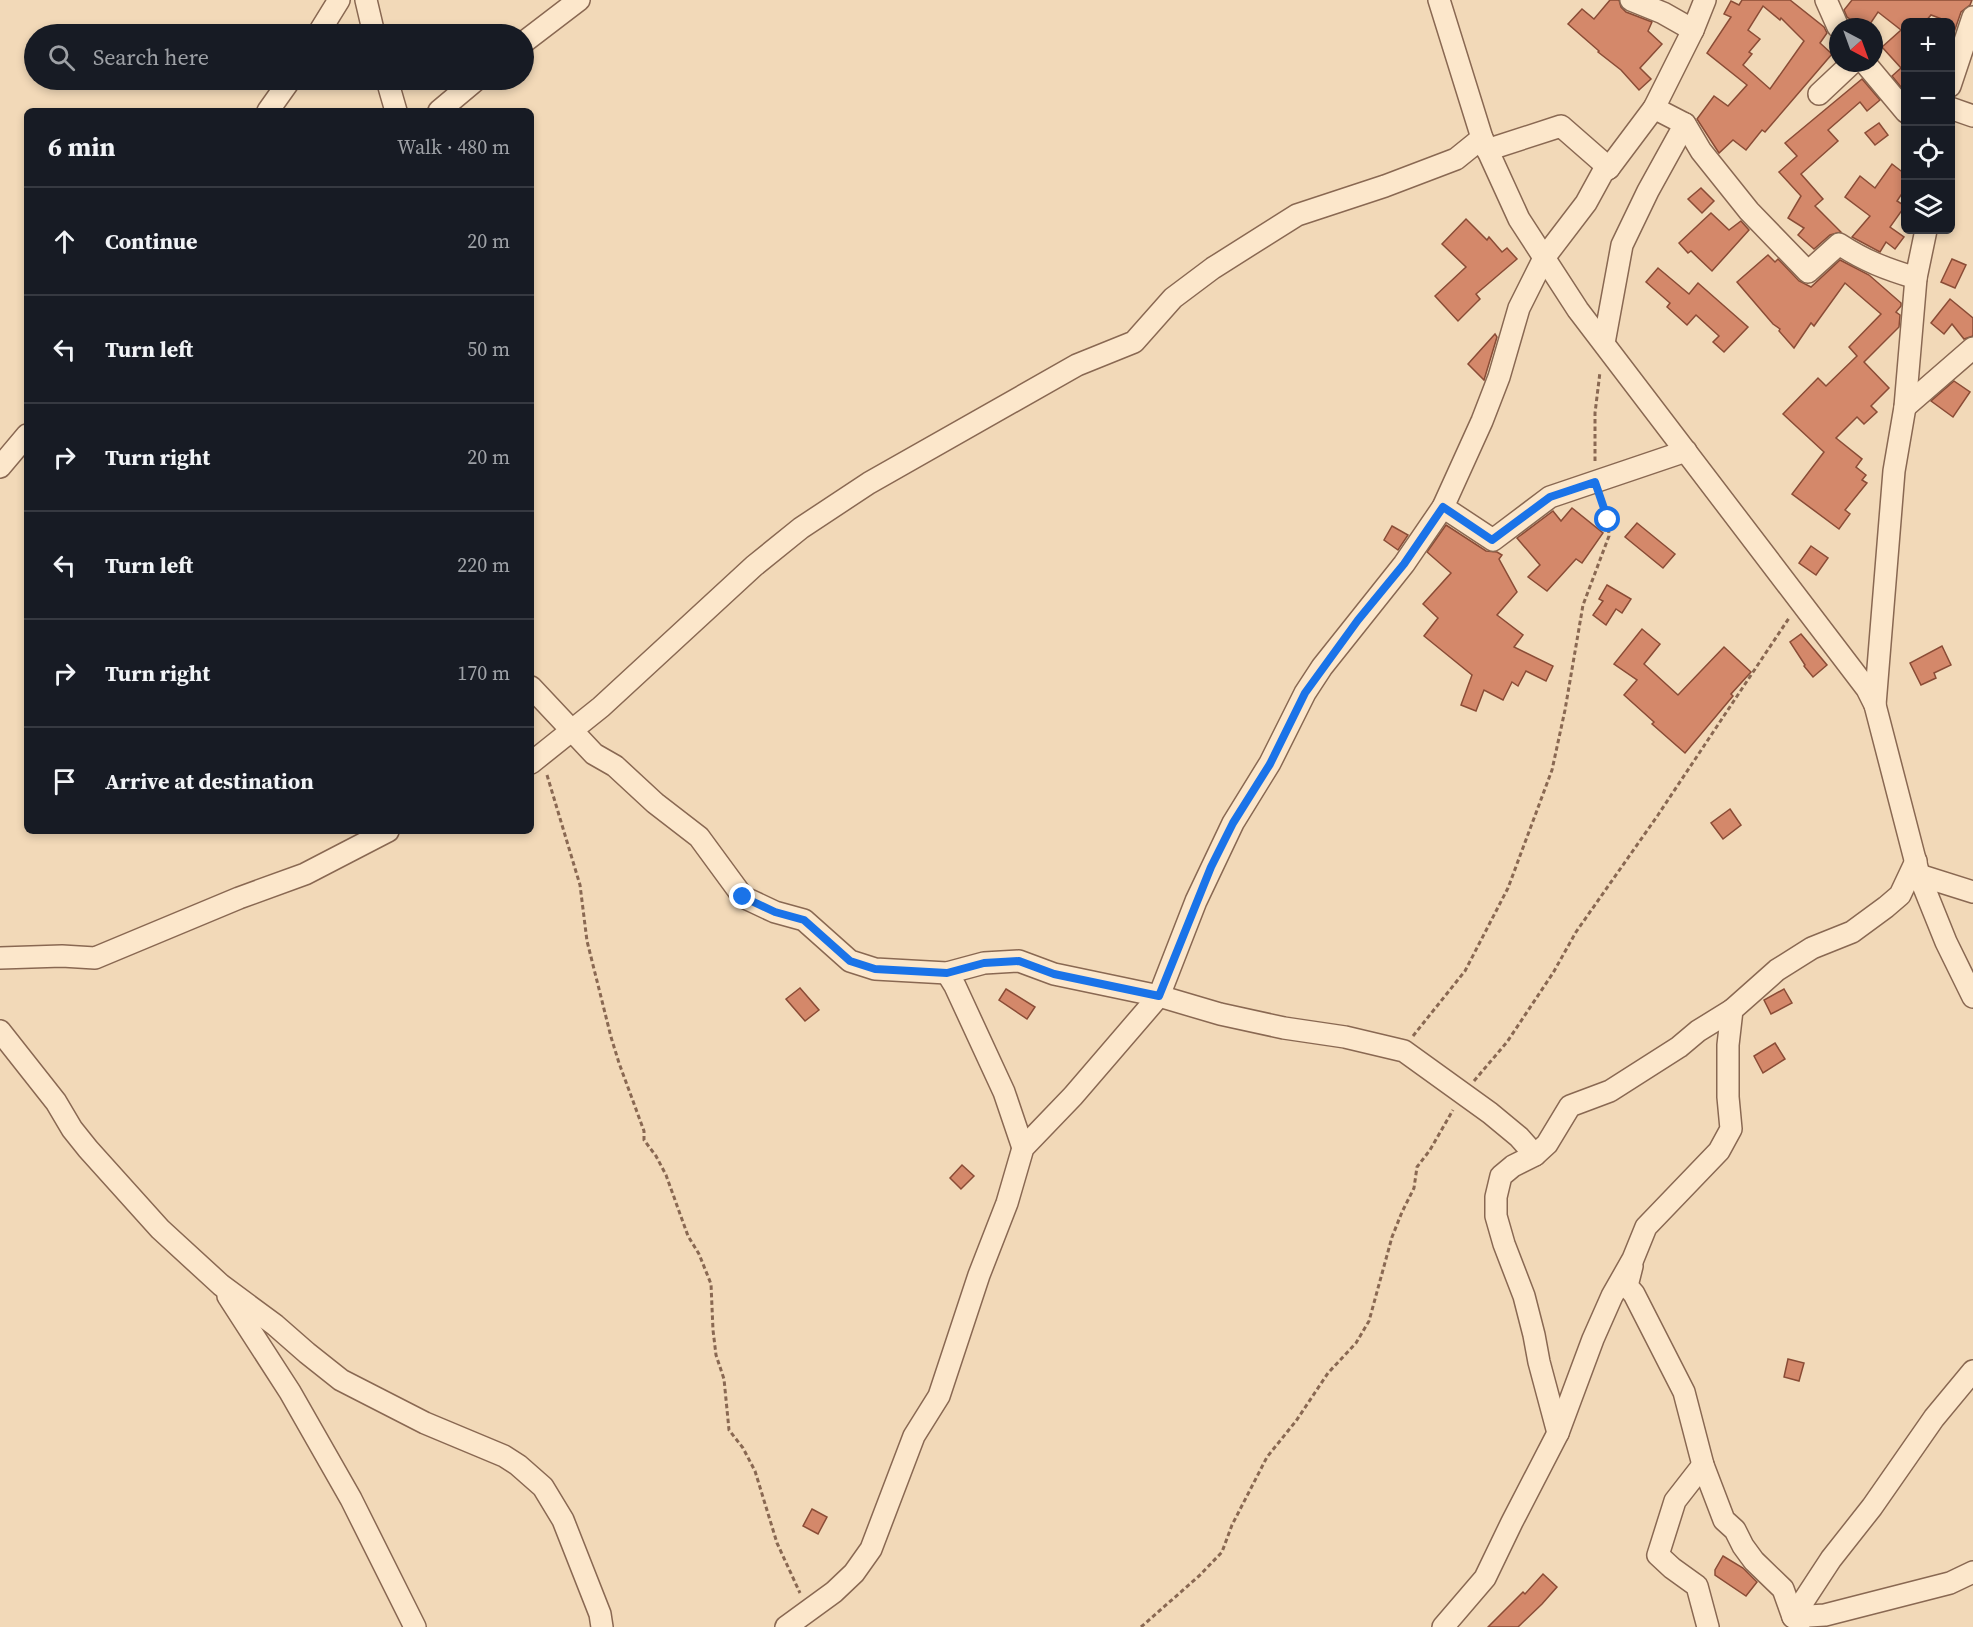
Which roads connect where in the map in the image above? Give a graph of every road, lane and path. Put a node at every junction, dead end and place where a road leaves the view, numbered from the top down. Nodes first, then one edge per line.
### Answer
1 (339, 0) edge
2 (366, 0) edge
3 (579, 0) edge
4 (1439, 0) edge
5 (1631, 0) edge
6 (1705, 0) edge
7 (1826, 0) edge
8 (1973, 17) edge
9 (1834, 18) edge
10 (324, 24) edge
11 (372, 24) edge
12 (1693, 30) junction
13 (534, 34) edge
14 (1842, 72) edge
15 (1872, 72) edge
16 (1955, 72) edge
17 (284, 90) edge
18 (390, 90) edge
19 (464, 90) edge
20 (1819, 94) dead end
21 (1901, 107) edge
22 (270, 108) edge
23 (395, 108) edge
24 (443, 108) edge
25 (1654, 108) junction
26 (1955, 110) edge
27 (1973, 116) edge
28 (1685, 124) junction
29 (1485, 144) junction
30 (1609, 168) junction
31 (1925, 234) edge
32 (1544, 258) junction
33 (1916, 278) junction
34 (1604, 343) junction
35 (1973, 348) edge
36 (1905, 407) junction
37 (24, 439) edge
38 (1686, 451) junction
39 (0, 467) edge
40 (1595, 482) junction
41 (1443, 507) junction
42 (534, 690) edge
43 (1875, 705) junction
44 (571, 730) junction
45 (536, 759) edge
46 (382, 834) edge
47 (1918, 868) junction
48 (1973, 892) edge
49 (0, 958) edge
50 (947, 973) junction
51 (1159, 996) junction
52 (1973, 997) edge
53 (1732, 1010) junction
54 (0, 1031) edge
55 (1404, 1051) junction
56 (1023, 1148) junction
57 (1535, 1155) junction
58 (1633, 1259) junction
59 (221, 1286) junction
60 (1973, 1371) edge
61 (1558, 1433) junction
62 (1703, 1465) junction
63 (1973, 1572) edge
64 (812, 1619) edge
65 (1801, 1623) edge
66 (415, 1627) edge
67 (602, 1627) edge
68 (786, 1627) edge
69 (1444, 1627) edge
70 (1708, 1627) edge

1 - 10 street
2 - 11 street
3 - 13 street
4 - 29 street
5 - 12 street
6 - 12 street
7 - 9 street
8 - 16 street
12 - 25 street
14 - 20 street
15 - 21 street
17 - 22 street
18 - 23 street
19 - 24 street
25 - 28 street
25 - 30 street
26 - 27 street
28 - 33 street
28 - 34 street
29 - 30 street
29 - 32 street
29 - 44 street
30 - 32 street
31 - 33 street
32 - 34 street
32 - 41 street
33 - 36 street
34 - 38 street
34 - 40 path
35 - 36 street
36 - 43 street
37 - 39 street
38 - 40 street
38 - 43 street
40 - 41 street
40 - 55 path
41 - 51 street
42 - 44 street
43 - 47 street
44 - 45 street
44 - 50 street
45 - 64 path
46 - 49 street
47 - 48 street
47 - 52 street
47 - 53 street
50 - 51 street
50 - 56 street
51 - 55 street
51 - 56 street
53 - 57 street
53 - 58 street
54 - 59 street
55 - 57 street
56 - 64 street
57 - 61 street
58 - 61 street
58 - 62 street
59 - 66 street
59 - 67 street
60 - 65 street
61 - 69 street
62 - 65 street
62 - 70 street
63 - 65 street
64 - 68 street

